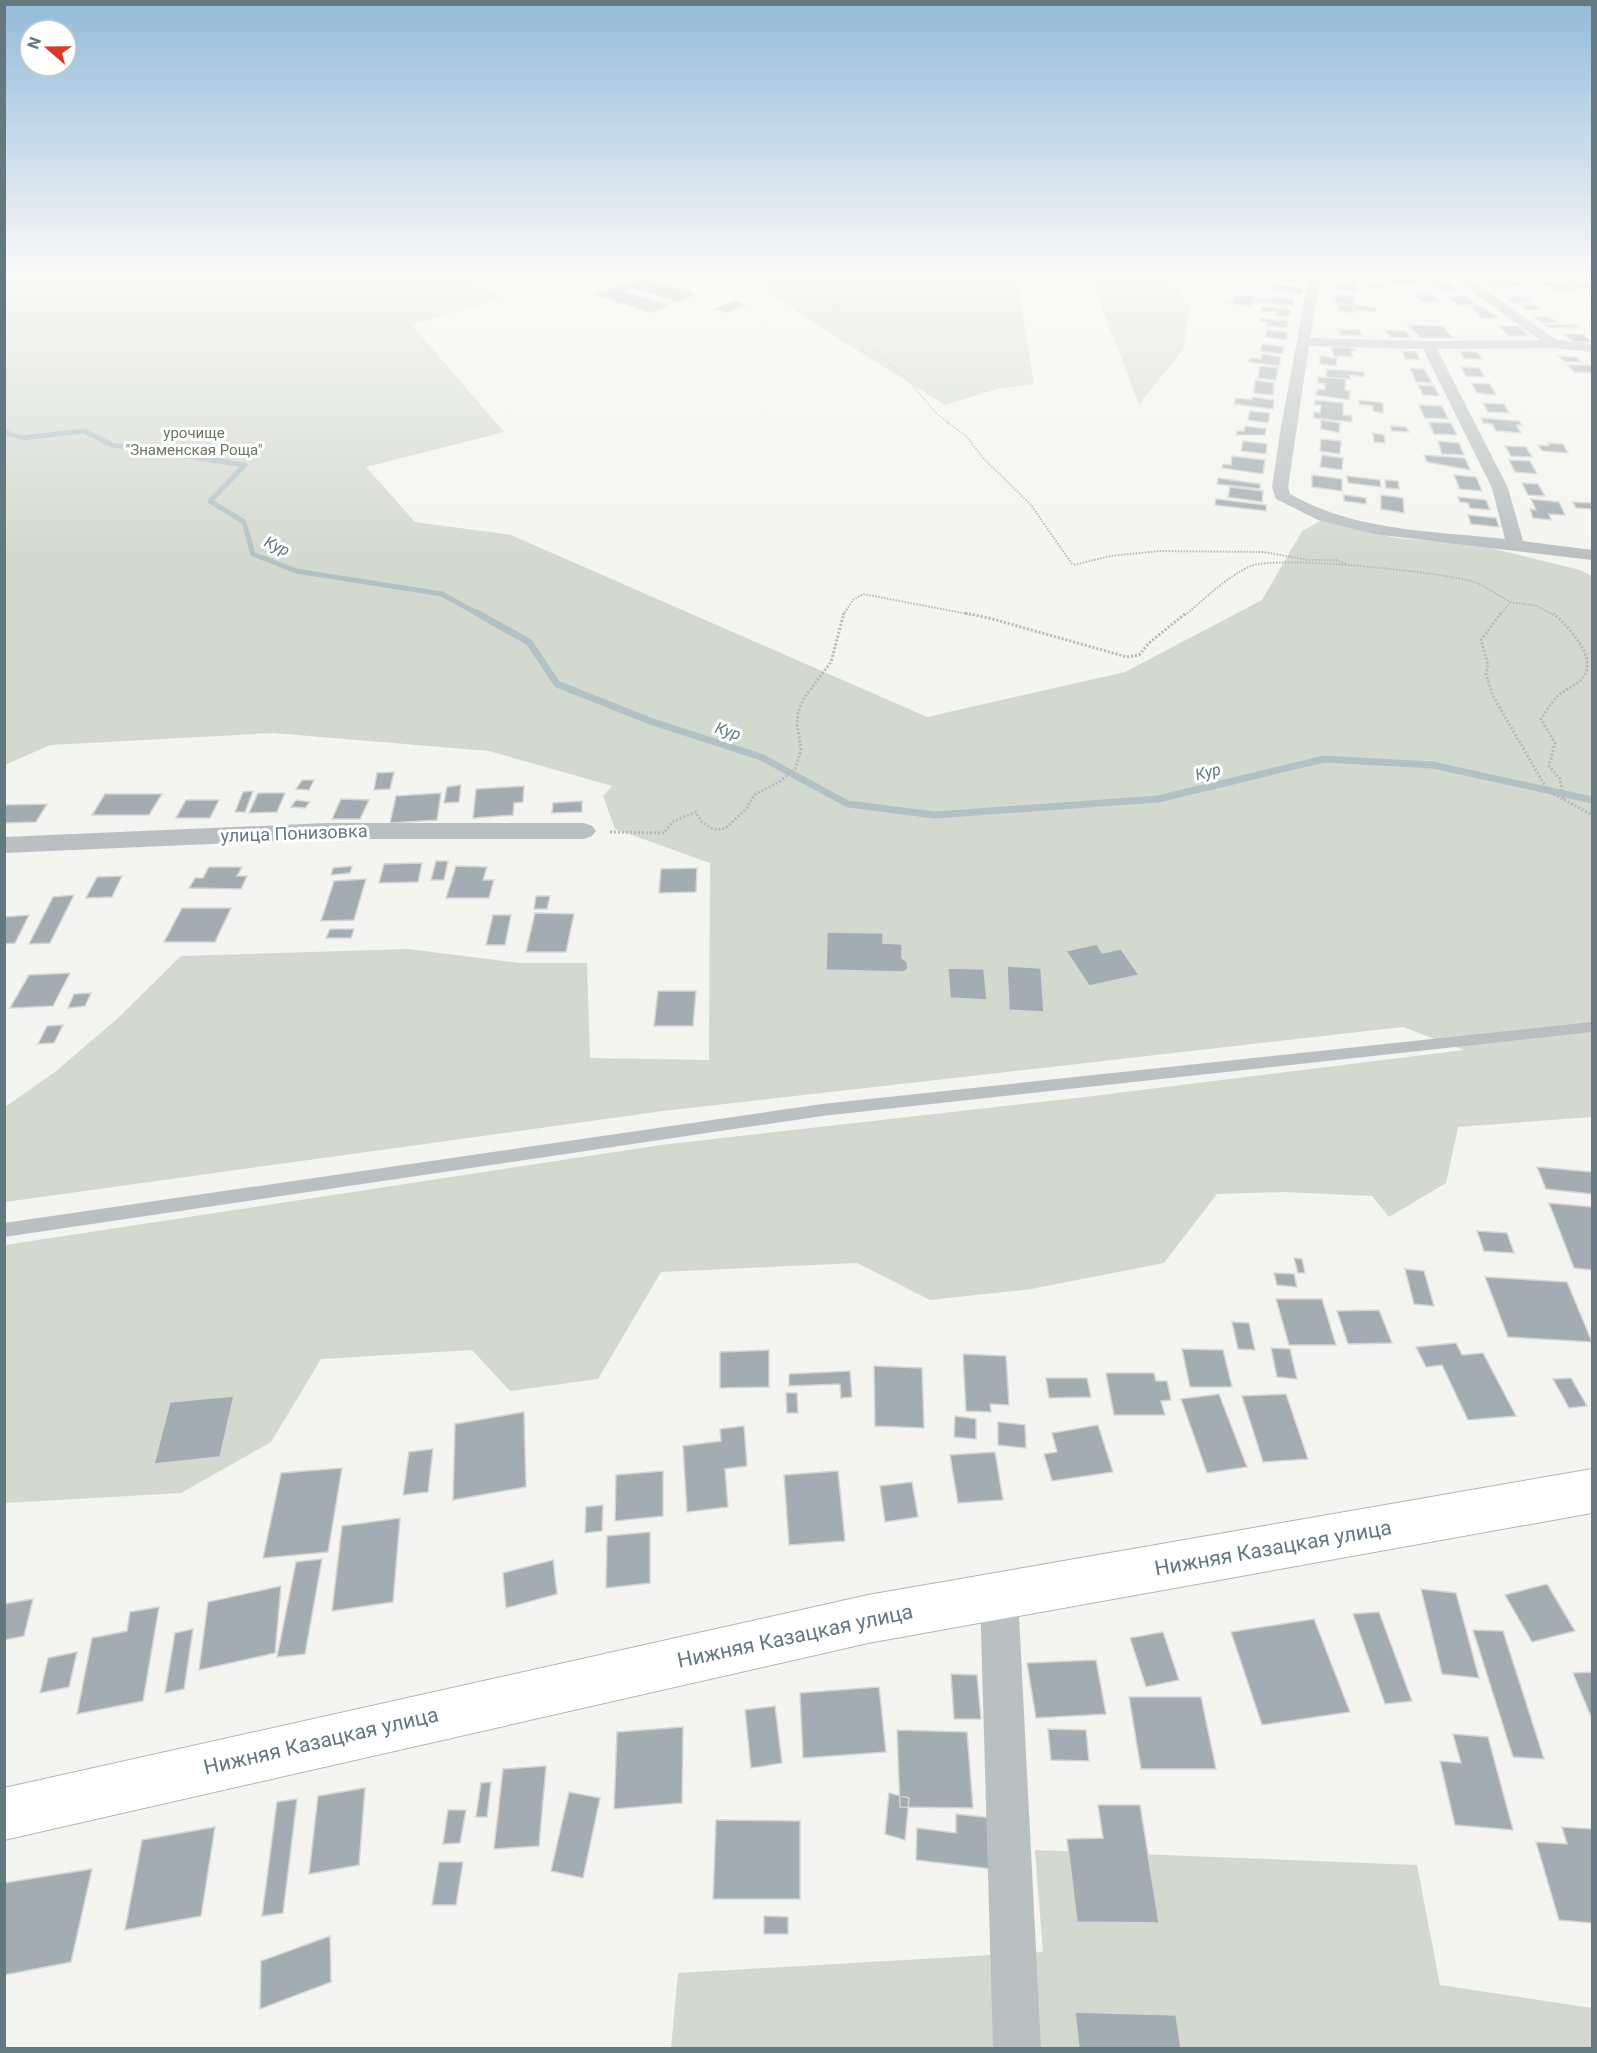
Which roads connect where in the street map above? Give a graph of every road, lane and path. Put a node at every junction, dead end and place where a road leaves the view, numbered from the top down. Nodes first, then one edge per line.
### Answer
1 (893, 367) edge
2 (1299, 367) edge
3 (1439, 367) edge
4 (1515, 545) junction
5 (1593, 555) edge
6 (1346, 565) junction
7 (1510, 602) junction
8 (1564, 801) junction
9 (1593, 815) edge
10 (584, 831) joint
11 (4, 845) edge
12 (1593, 1027) edge
13 (4, 1230) edge
14 (1593, 1491) edge
15 (999, 1596) junction
16 (4, 1814) edge
17 (1017, 2049) edge

1 - 6 path
2 - 4 street
3 - 4 street
4 - 5 street
6 - 7 path
6 - 10 path
7 - 8 path
7 - 8 path
8 - 9 path
10 - 11 street, улица Понизовка
12 - 13 lane
14 - 15 main road, Нижняя Казацкая улица
15 - 16 main road, Нижняя Казацкая улица
15 - 17 street

